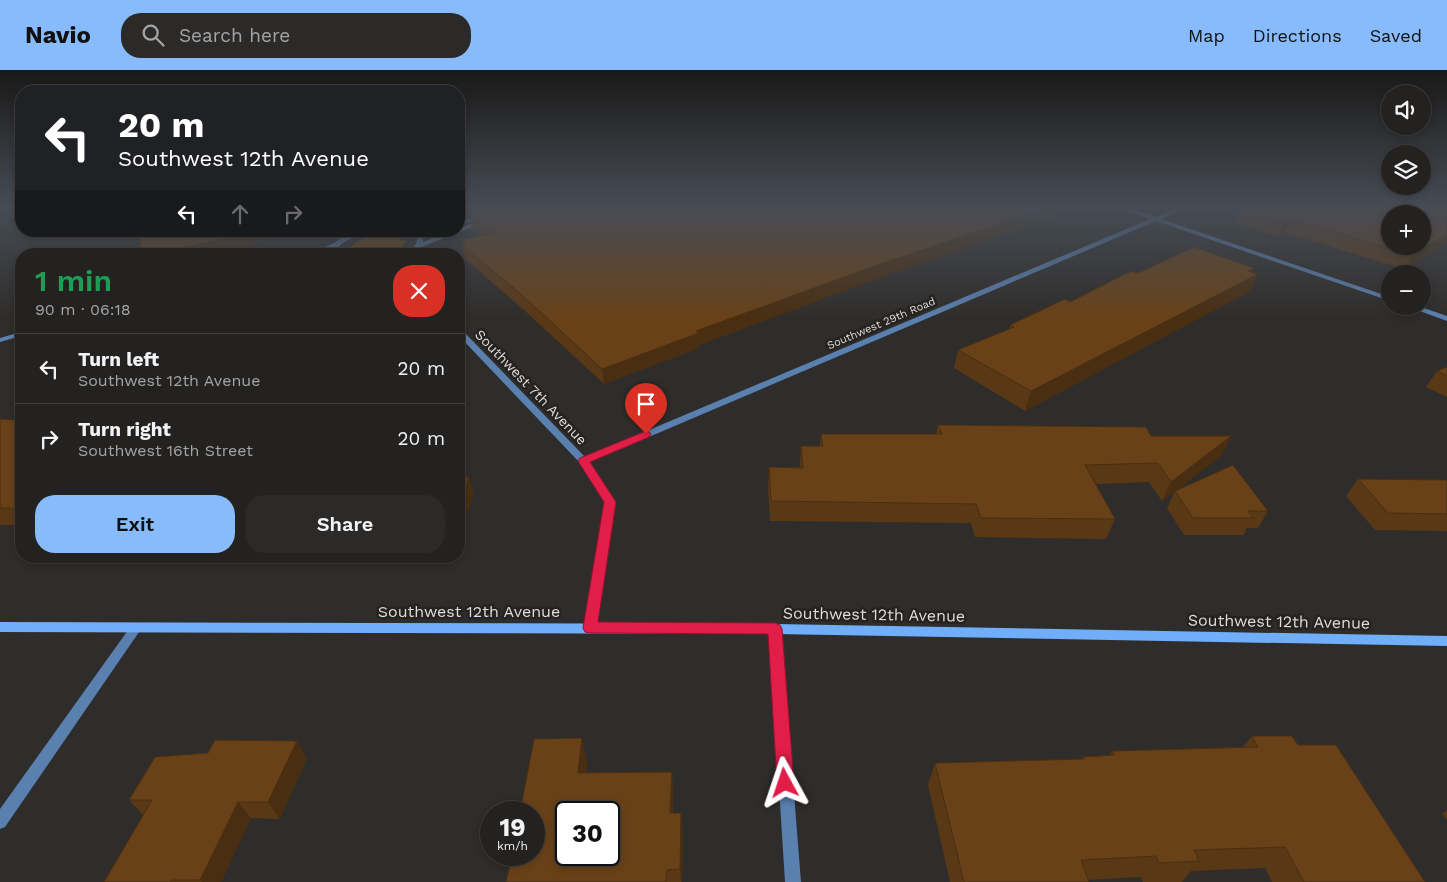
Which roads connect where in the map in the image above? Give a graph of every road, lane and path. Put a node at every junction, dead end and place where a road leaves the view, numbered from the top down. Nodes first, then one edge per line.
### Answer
1 (1096, 244) edge
2 (1228, 244) edge
3 (1381, 296) edge
4 (1431, 313) edge
5 (1447, 319) edge
6 (15, 336) edge
7 (465, 338) edge
8 (0, 340) edge
9 (584, 461) junction
10 (0, 627) edge
11 (590, 628) junction
12 (135, 629) junction
13 (775, 629) junction
14 (1447, 641) edge
15 (0, 822) edge
16 (793, 882) edge

1 - 9 street, Southwest 29th Road
2 - 3 street
4 - 5 street
6 - 8 street
7 - 9 street, Southwest 7th Avenue
9 - 11 street, Southwest 7th Avenue
10 - 12 main road, Southwest 12th Avenue
11 - 12 main road, Southwest 12th Avenue
11 - 13 main road, Southwest 12th Avenue
12 - 15 street
13 - 14 main road, Southwest 12th Avenue
13 - 16 street

